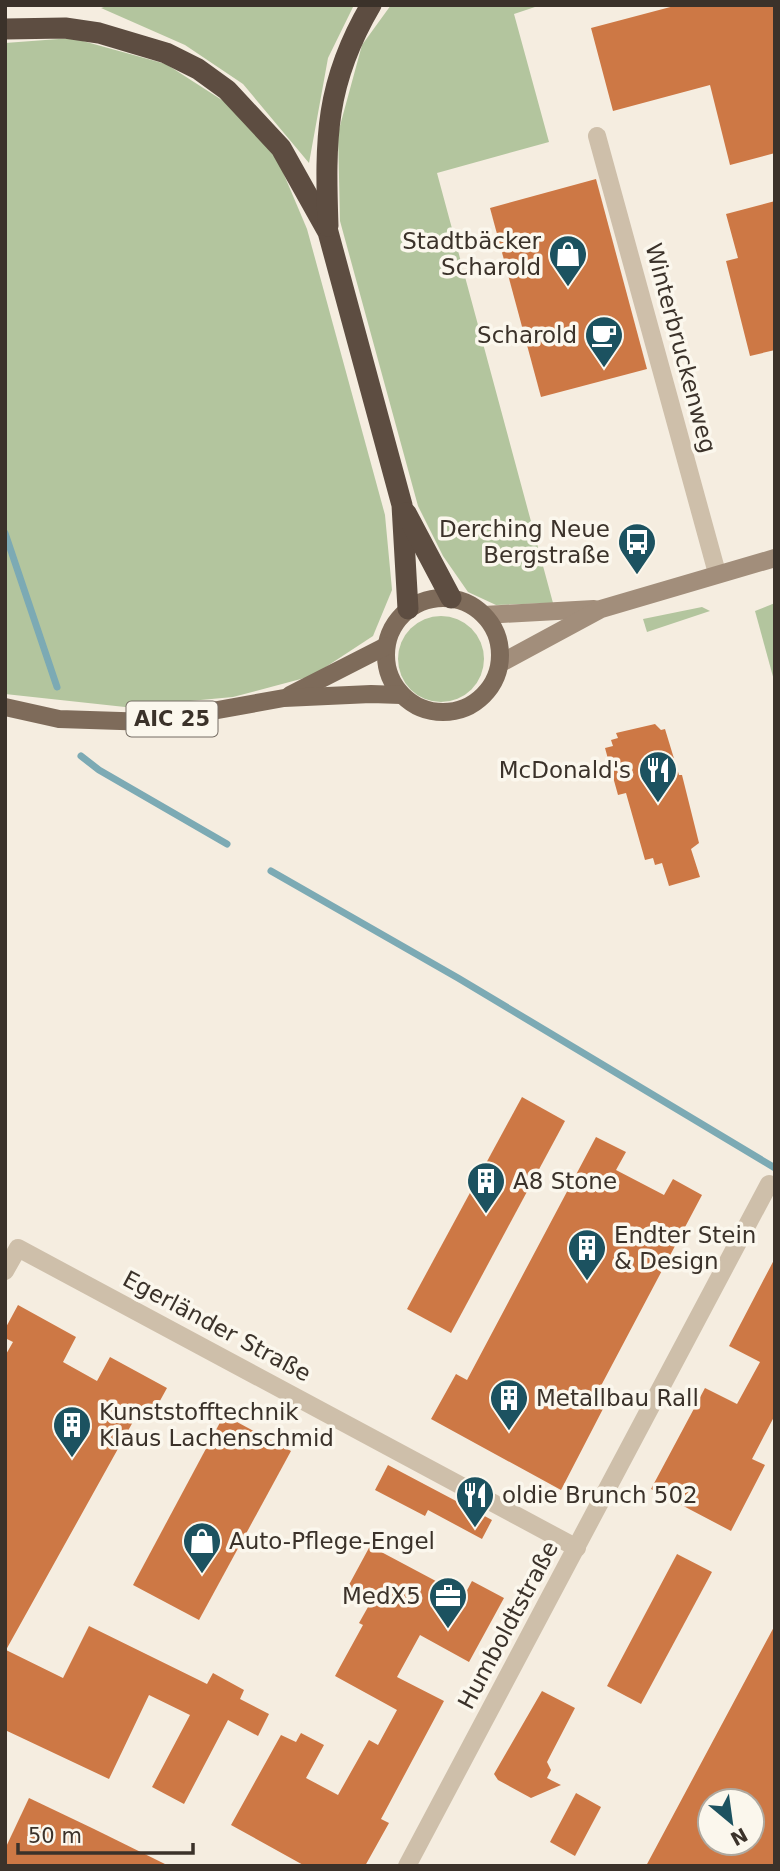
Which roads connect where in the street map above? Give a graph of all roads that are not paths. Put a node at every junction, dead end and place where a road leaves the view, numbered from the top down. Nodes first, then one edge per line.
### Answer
1 (372, 5) edge
2 (5, 29) edge
3 (597, 136) dead end
4 (328, 232) junction
5 (402, 505) junction
6 (775, 558) edge
7 (717, 573) junction
8 (451, 598) junction
9 (601, 608) junction
10 (408, 610) junction
11 (484, 614) junction
12 (386, 646) junction
13 (501, 663) junction
14 (401, 695) junction
15 (284, 698) junction
16 (5, 707) edge
17 (769, 1184) dead end
18 (5, 1271) edge
19 (577, 1548) junction
20 (407, 1866) edge

1 - 4 highway
2 - 4 highway
3 - 7 street, Winterbruckenweg
4 - 5 highway
5 - 8 highway
5 - 10 highway
6 - 7 street
7 - 9 street
8 - 10 main road
8 - 11 main road
9 - 11 street
9 - 13 street
10 - 12 main road
11 - 13 main road
12 - 14 main road
12 - 15 main road, AIC 25
13 - 14 main road
14 - 15 main road, AIC 25
15 - 16 main road, AIC 25
17 - 19 street, Humboldtstraße
18 - 19 street, Egerländer Straße
19 - 20 street, Humboldtstraße

